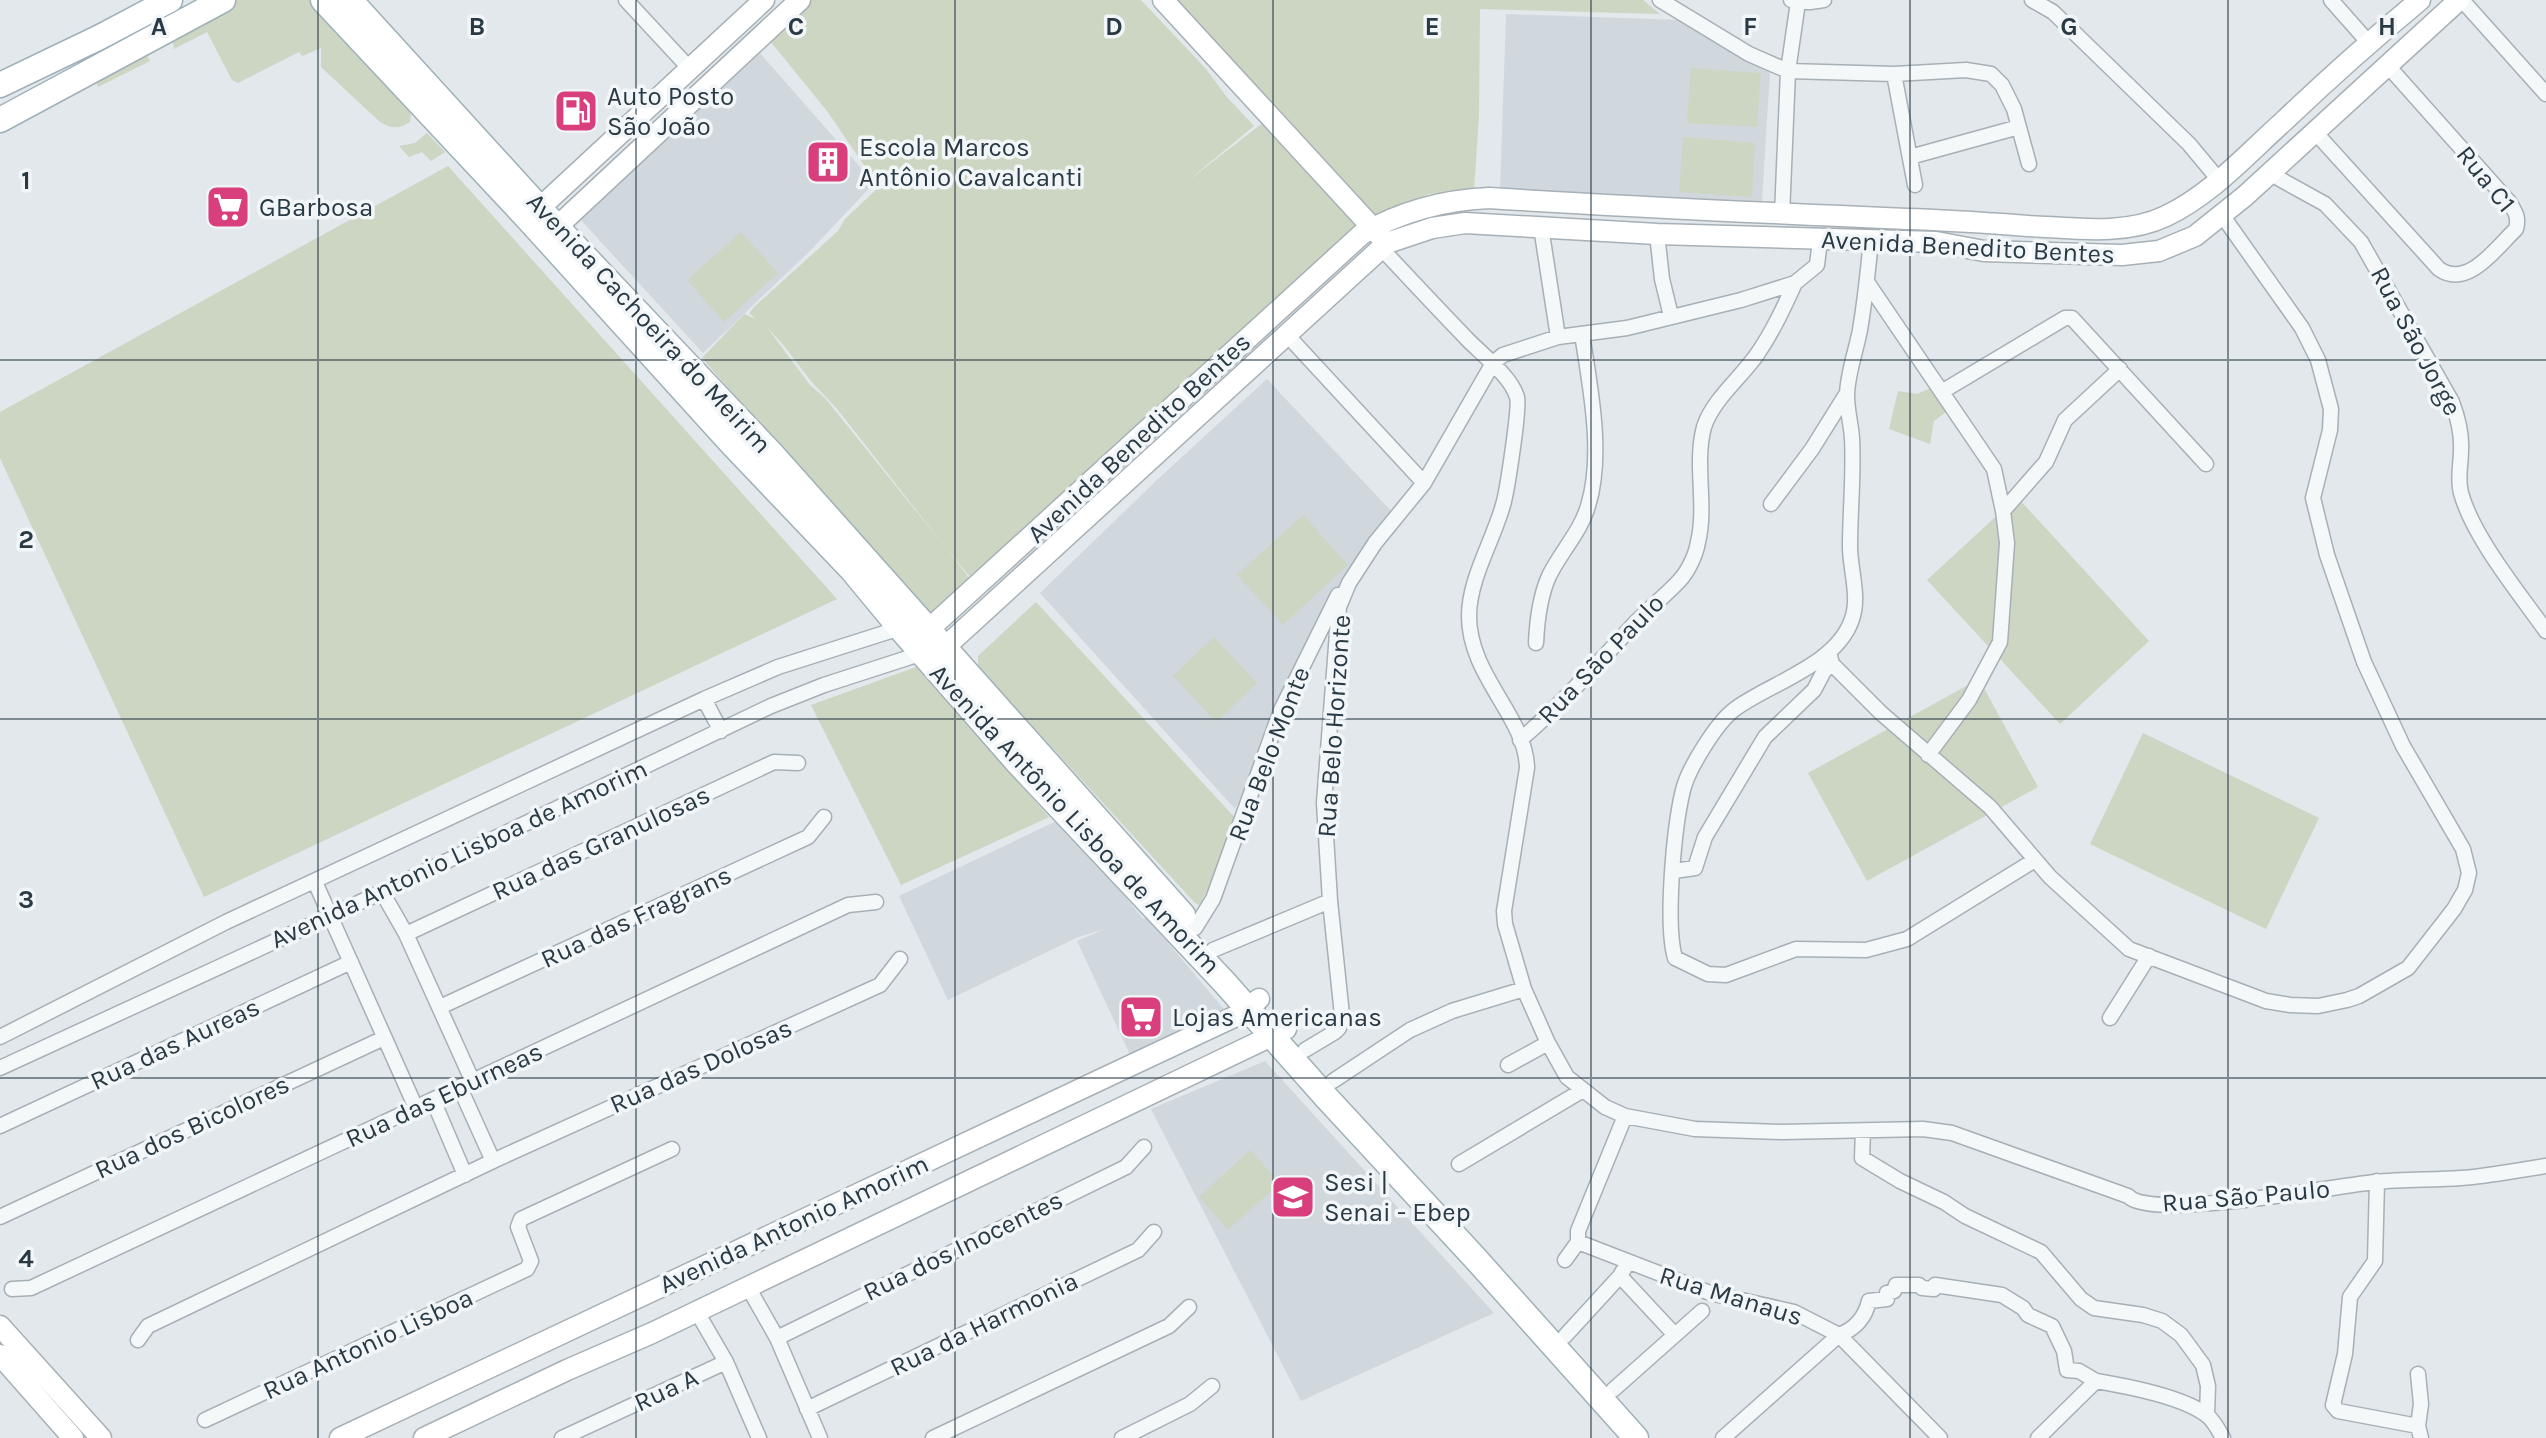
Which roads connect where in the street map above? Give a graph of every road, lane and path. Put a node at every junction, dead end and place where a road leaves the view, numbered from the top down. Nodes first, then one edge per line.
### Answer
1 (170, 0) edge
2 (223, 0) edge
3 (323, 0) edge
4 (350, 0) edge
5 (626, 0) edge
6 (800, 0) edge
7 (1163, 0) edge
8 (1660, 0) edge
9 (1824, 0) edge
10 (2032, 0) edge
11 (2331, 0) edge
12 (2420, 0) edge
13 (2461, 0) edge
14 (1794, 1) edge
15 (760, 2) edge
16 (2369, 43) junction
17 (2388, 66) junction
18 (691, 70) junction
19 (1788, 71) junction
20 (1894, 74) junction
21 (2324, 83) junction
22 (0, 85) edge
23 (2546, 94) edge
24 (2346, 105) junction
25 (0, 120) edge
26 (2019, 127) junction
27 (2315, 132) junction
28 (1910, 157) junction
29 (2029, 164) dead end
30 (2269, 173) junction
31 (2219, 180) junction
32 (1915, 185) dead end
33 (534, 213) junction
34 (1782, 215) junction
35 (2222, 215) junction
36 (1937, 220) junction
37 (1541, 227) junction
38 (1373, 228) junction
39 (551, 232) junction
40 (1657, 234) junction
41 (1820, 240) junction
42 (1871, 240) junction
43 (1936, 242) junction
44 (1384, 246) junction
45 (1867, 282) junction
46 (1795, 283) junction
47 (1671, 316) junction
48 (1582, 334) junction
49 (1288, 336) junction
50 (1558, 337) junction
51 (1493, 363) junction
52 (2120, 369) junction
53 (1943, 391) junction
54 (1847, 393) junction
55 (2206, 464) dead end
56 (1424, 483) junction
57 (1771, 504) dead end
58 (2003, 511) junction
59 (1349, 583) junction
60 (900, 628) junction
61 (2546, 631) edge
62 (1536, 643) dead end
63 (932, 644) junction
64 (1831, 658) junction
65 (704, 699) junction
66 (721, 731) junction
67 (1520, 740) junction
68 (1928, 755) junction
69 (798, 763) dead end
70 (824, 817) dead end
71 (2035, 860) junction
72 (1674, 871) junction
73 (315, 882) junction
74 (382, 892) junction
75 (1330, 901) junction
76 (876, 902) dead end
77 (330, 916) junction
78 (1195, 928) junction
79 (406, 934) junction
80 (1213, 950) junction
81 (2149, 956) junction
82 (900, 959) dead end
83 (351, 962) junction
84 (1524, 989) junction
85 (1252, 1003) junction
86 (440, 1007) junction
87 (2110, 1018) dead end
88 (1279, 1033) junction
89 (0, 1037) edge
90 (384, 1038) junction
91 (1548, 1043) junction
92 (1305, 1050) junction
93 (1508, 1065) dead end
94 (0, 1068) edge
95 (1121, 1070) junction
96 (1333, 1081) junction
97 (466, 1085) junction
98 (1583, 1090) junction
99 (433, 1100) junction
100 (1134, 1104) junction
101 (416, 1108) junction
102 (1625, 1116) junction
103 (0, 1126) edge
104 (1863, 1131) junction
105 (1144, 1147) dead end
106 (672, 1149) dead end
107 (493, 1161) junction
108 (1459, 1164) dead end
109 (2546, 1166) edge
110 (465, 1175) junction
111 (2377, 1181) junction
112 (836, 1204) junction
113 (0, 1217) edge
114 (1154, 1232) dead end
115 (852, 1237) junction
116 (1578, 1242) junction
117 (1565, 1260) dead end
118 (1628, 1262) junction
119 (1620, 1276) junction
120 (748, 1287) junction
121 (12, 1289) dead end
122 (1189, 1307) dead end
123 (1702, 1311) dead end
124 (697, 1312) junction
125 (0, 1326) edge
126 (1675, 1335) junction
127 (1839, 1335) junction
128 (1565, 1336) junction
129 (553, 1338) junction
130 (777, 1338) junction
131 (138, 1340) dead end
132 (0, 1355) edge
133 (726, 1362) junction
134 (567, 1370) junction
135 (2418, 1374) dead end
136 (2096, 1381) junction
137 (1212, 1386) dead end
138 (1613, 1390) junction
139 (807, 1409) junction
140 (2207, 1415) junction
141 (205, 1420) dead end
142 (2420, 1432) edge
143 (757, 1437) edge
144 (73, 1438) edge
145 (101, 1438) edge
146 (340, 1438) edge
147 (424, 1438) edge
148 (562, 1438) edge
149 (820, 1438) edge
150 (933, 1438) edge
151 (1122, 1438) edge
152 (1636, 1438) edge
153 (1656, 1438) edge
154 (1723, 1438) edge
155 (1940, 1438) edge
156 (2038, 1438) edge
157 (2223, 1438) edge

1 - 22 main road
2 - 25 main road
3 - 33 main road, Avenida Cachoeira do Meirim
4 - 33 main road, Avenida Cachoeira do Meirim
5 - 18 street
6 - 39 street
7 - 38 street
8 - 19 street
9 - 14 street
10 - 31 street
11 - 16 street
12 - 16 street, Avenida Benedito Bentes
13 - 17 street, Avenida Benedito Bentes
13 - 23 street
14 - 19 street
15 - 18 street
16 - 21 street, Avenida Benedito Bentes
17 - 24 street, Avenida Benedito Bentes
17 - 27 street, Rua C1
18 - 33 street
19 - 20 street
19 - 34 street
20 - 26 street
20 - 28 street
21 - 24 street
21 - 31 street, Avenida Benedito Bentes
24 - 27 street, Avenida Benedito Bentes
26 - 28 street
26 - 29 street
27 - 30 street, Avenida Benedito Bentes
28 - 32 street
30 - 35 street, Avenida Benedito Bentes
30 - 61 street, Rua São Jorge
31 - 36 street, Avenida Benedito Bentes
33 - 39 main road, Avenida Cachoeira do Meirim
34 - 36 street, Avenida Benedito Bentes
34 - 38 street, Avenida Benedito Bentes
35 - 43 street, Avenida Benedito Bentes
35 - 81 street
36 - 43 street
37 - 40 street, Avenida Benedito Bentes
37 - 44 street, Avenida Benedito Bentes
37 - 50 street
38 - 44 street
38 - 63 street, Avenida Benedito Bentes
39 - 60 main road, Avenida Cachoeira do Meirim
39 - 63 main road, Avenida Cachoeira do Meirim
40 - 41 street, Avenida Benedito Bentes
40 - 47 street
41 - 42 street, Avenida Benedito Bentes
41 - 46 street
42 - 43 street, Avenida Benedito Bentes
42 - 45 street
44 - 49 street, Avenida Benedito Bentes
44 - 51 street
45 - 53 street
45 - 54 street
46 - 47 street
46 - 67 street, Rua São Paulo
47 - 48 street
48 - 50 street
48 - 62 street
49 - 56 street
49 - 63 street, Avenida Benedito Bentes
50 - 51 street
51 - 56 street, Rua Belo Horizonte
51 - 67 street
52 - 53 street
52 - 55 street
52 - 58 street
53 - 58 street
54 - 57 street
54 - 64 street
56 - 59 street, Rua Belo Horizonte
58 - 68 street
59 - 75 street, Rua Belo Horizonte
59 - 78 street, Rua Belo Monte
60 - 63 main road, Avenida Antônio Lisboa de Amorim
60 - 65 street, Avenida Antonio Lisboa de Amorim
63 - 66 street, Avenida Antonio Lisboa de Amorim
63 - 78 main road, Avenida Antônio Lisboa de Amorim
63 - 85 main road, Avenida Antônio Lisboa de Amorim
64 - 68 street
64 - 72 street
64 - 72 street
65 - 66 street
65 - 73 street, Avenida Antonio Lisboa de Amorim
66 - 74 street, Avenida Antonio Lisboa de Amorim
67 - 84 street, Rua São Paulo
68 - 71 street
69 - 79 street, Rua das Granulosas
70 - 86 street, Rua das Fragrans
71 - 72 street
71 - 81 street
73 - 77 street
73 - 89 street, Avenida Antonio Lisboa de Amorim
74 - 77 street, Avenida Antonio Lisboa de Amorim
74 - 79 street
75 - 80 street
75 - 92 street, Rua Belo Horizonte
76 - 97 street, Rua das Eburneas
77 - 83 street
77 - 94 street, Avenida Antonio Lisboa de Amorim
78 - 80 main road, Avenida Antônio Lisboa de Amorim
79 - 86 street
80 - 85 main road, Avenida Antônio Lisboa de Amorim
81 - 87 street
82 - 107 street, Rua das Dolosas
83 - 90 street
83 - 103 street, Rua das Aureas
84 - 91 street, Rua São Paulo
84 - 96 street
85 - 88 main road, Avenida Antônio Lisboa de Amorim
85 - 95 street, Avenida Antonio Amorim
86 - 97 street
88 - 92 main road, Avenida Antônio Lisboa de Amorim
88 - 100 street, Avenida Antonio Amorim
88 - 152 main road, Avenida Antônio Lisboa de Amorim
90 - 101 street
90 - 113 street, Rua dos Bicolores
91 - 93 street
91 - 98 street, Rua São Paulo
92 - 96 main road, Avenida Antônio Lisboa de Amorim
95 - 100 street
95 - 112 street, Avenida Antonio Amorim
96 - 128 main road, Avenida Antônio Lisboa de Amorim
97 - 99 street, Rua das Eburneas
97 - 107 street
98 - 102 street, Rua São Paulo
98 - 108 street
99 - 101 street, Rua das Eburneas
99 - 110 street
100 - 115 street, Avenida Antonio Amorim
101 - 121 street, Rua das Eburneas
102 - 104 street, Rua São Paulo
102 - 116 street
104 - 111 street, Rua São Paulo
104 - 140 street
105 - 130 street, Rua dos Inocentes
106 - 141 street, Rua Antonio Lisboa
107 - 110 street, Rua das Dolosas
109 - 111 street, Rua São Paulo
110 - 131 street, Rua das Dolosas
111 - 142 street
112 - 115 street
112 - 129 street, Avenida Antonio Amorim
114 - 139 street, Rua da Harmonia
115 - 120 street, Avenida Antonio Amorim
116 - 117 street
116 - 118 street, Rua Manaus
118 - 119 street
118 - 127 street, Rua Manaus
119 - 126 street
119 - 128 street
120 - 124 street, Avenida Antonio Amorim
120 - 130 street, Avenida Antonio Amorim
122 - 150 street
123 - 126 street
124 - 133 street, Avenida Antonio Amorim
124 - 134 street, Avenida Antonio Amorim
125 - 145 street
126 - 138 street
127 - 136 street
127 - 154 street
127 - 155 street, Rua Manaus
128 - 138 main road, Avenida Antônio Lisboa de Amorim
129 - 134 street
129 - 146 street, Avenida Antonio Amorim
130 - 139 street, Avenida Antonio Amorim
132 - 144 street
133 - 143 street, Avenida Antonio Amorim
133 - 148 street, Rua A
134 - 147 street, Avenida Antonio Amorim
135 - 142 street
136 - 140 street
136 - 156 street
137 - 151 street
138 - 153 main road, Avenida Antônio Lisboa de Amorim
139 - 149 street, Avenida Antonio Amorim
140 - 157 street

